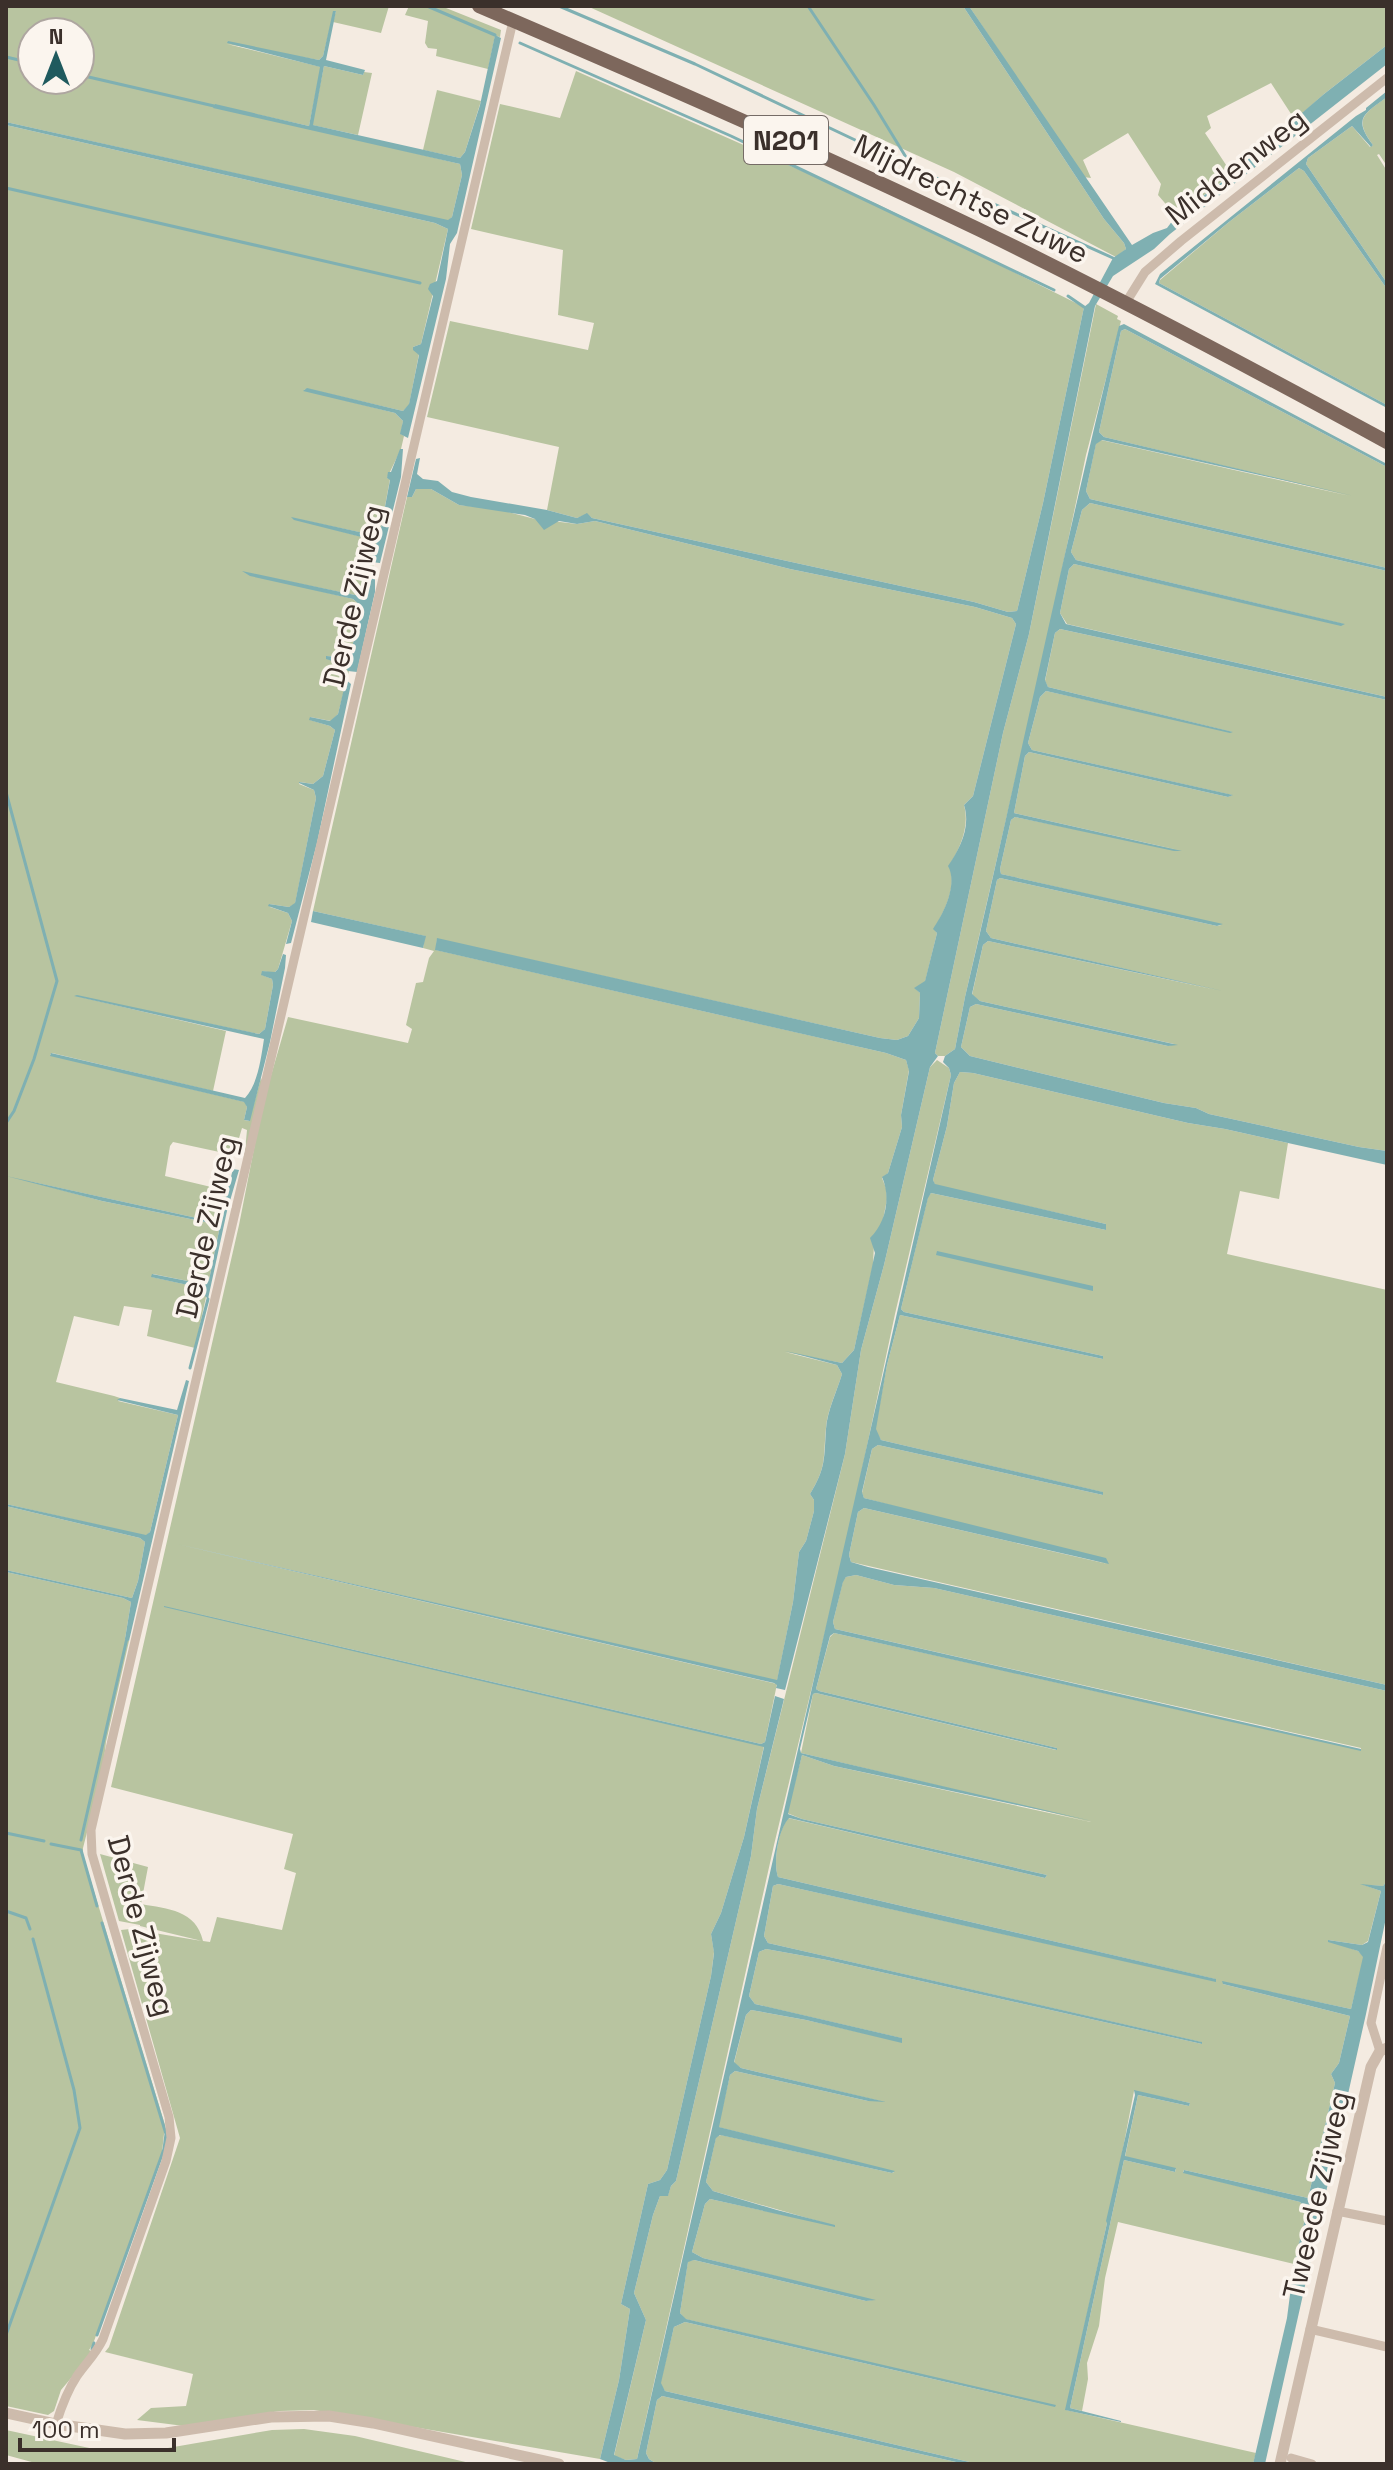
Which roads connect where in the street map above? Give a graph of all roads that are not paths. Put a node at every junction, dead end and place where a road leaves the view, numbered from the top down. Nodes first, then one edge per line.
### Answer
1 (479, 6) edge
2 (513, 21) junction
3 (1387, 78) edge
4 (1125, 304) junction
5 (1387, 442) edge
6 (1387, 1947) edge
7 (1384, 2049) edge
8 (1337, 2211) junction
9 (1387, 2221) edge
10 (1310, 2329) junction
11 (1387, 2347) edge
12 (6, 2413) edge
13 (56, 2424) junction
14 (1284, 2460) edge
15 (559, 2464) edge
16 (1312, 2464) edge

1 - 2 main road, Mijdrechtse Zuwe / N201
2 - 4 main road, Mijdrechtse Zuwe / N201
2 - 13 street, Derde Zijweg
3 - 4 street, Middenweg
4 - 5 main road, Mijdrechtse Zuwe / N201
6 - 7 street, Tweede Zijweg
7 - 8 street, Tweede Zijweg
8 - 9 street
8 - 10 street, Tweede Zijweg
10 - 11 street
10 - 14 street, Tweede Zijweg
12 - 13 street
13 - 15 street
14 - 16 street

